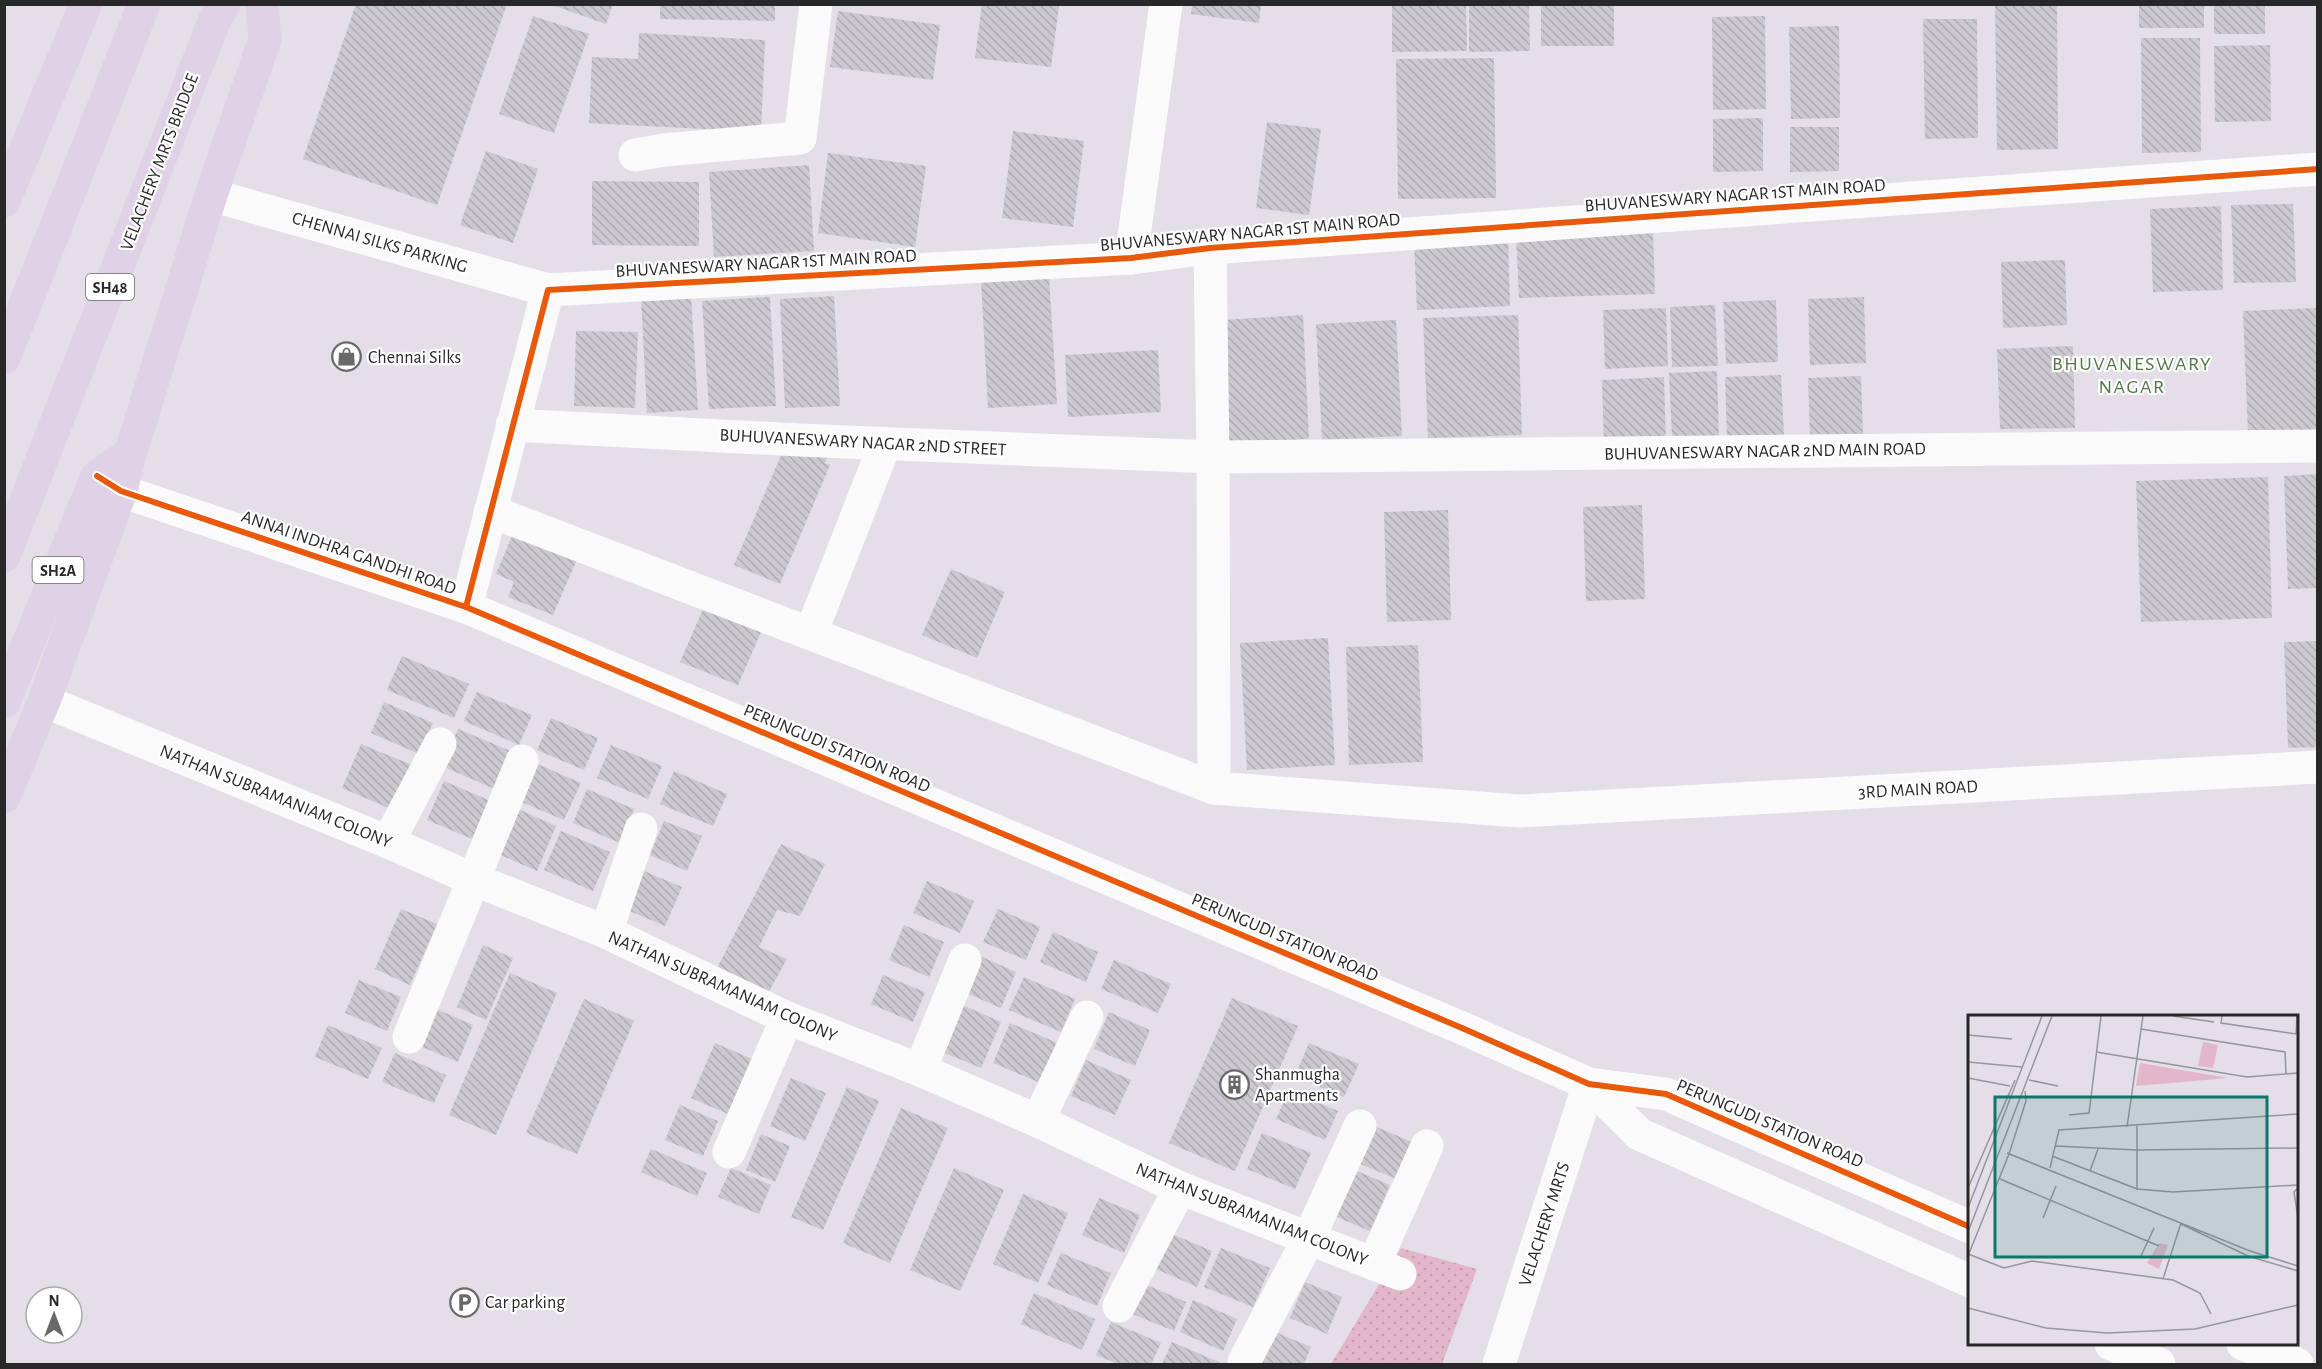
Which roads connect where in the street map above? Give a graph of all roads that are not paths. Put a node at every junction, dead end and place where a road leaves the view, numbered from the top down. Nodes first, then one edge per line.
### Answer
1 (86, 4) edge
2 (144, 4) edge
3 (262, 4) edge
4 (816, 4) edge
5 (1166, 4) edge
6 (220, 12) edge
7 (635, 156) dead end
8 (2318, 169) edge
9 (211, 195) junction
10 (4, 201) edge
11 (1210, 248) junction
12 (1131, 258) junction
13 (548, 290) junction
14 (4, 358) edge
15 (512, 425) junction
16 (885, 444) junction
17 (2318, 446) edge
18 (1213, 457) junction
19 (109, 483) junction
20 (490, 511) junction
21 (4, 556) edge
22 (466, 607) junction
23 (811, 633) junction
24 (591, 660) joint
25 (45, 701) junction
26 (4, 702) edge
27 (440, 744) dead end
28 (522, 761) dead end
29 (2318, 767) edge
30 (1214, 788) junction
31 (4, 797) edge
32 (641, 829) dead end
33 (388, 842) junction
34 (475, 880) junction
35 (606, 932) junction
36 (965, 960) dead end
37 (1087, 1017) dead end
38 (788, 1018) junction
39 (409, 1037) dead end
40 (920, 1070) junction
41 (1588, 1084) junction
42 (1038, 1121) junction
43 (1360, 1126) dead end
44 (1427, 1146) dead end
45 (729, 1152) dead end
46 (1180, 1188) junction
47 (1968, 1226) edge
48 (1310, 1238) junction
49 (1968, 1280) edge
50 (1119, 1306) dead end
51 (2113, 1345) edge
52 (2246, 1345) edge
53 (1244, 1362) dead end
54 (1499, 1365) edge
55 (2159, 1365) edge
56 (2297, 1365) edge

1 - 10 main road
2 - 14 main road
3 - 9 main road
4 - 7 street
5 - 12 street
6 - 21 main road, VELACHERY MRTS BRIDGE / SH48
8 - 11 street, BHUVANESWARY NAGAR 1ST MAIN ROAD
9 - 13 street, CHENNAI SILKS PARKING
9 - 19 main road
11 - 12 street, BHUVANESWARY NAGAR 1ST MAIN ROAD
11 - 18 street
12 - 13 street, BHUVANESWARY NAGAR 1ST MAIN ROAD
13 - 15 street
15 - 16 street, BUHUVANESWARY NAGAR 2ND STREET
15 - 20 street
16 - 18 street, BUHUVANESWARY NAGAR 2ND STREET
16 - 23 street
17 - 18 street, BUHUVANESWARY NAGAR 2ND MAIN ROAD
18 - 30 street
19 - 22 street, ANNAI INDHRA GANDHI ROAD
19 - 25 main road
19 - 26 main road, SH2A
20 - 22 street
20 - 23 street, 3RD MAIN ROAD
22 - 24 street, ANNAI INDHRA GANDHI ROAD
23 - 30 street, 3RD MAIN ROAD
24 - 41 street, PERUNGUDI STATION ROAD
25 - 31 main road
25 - 33 street, NATHAN SUBRAMANIAM COLONY
27 - 33 street
28 - 34 street
29 - 30 street, 3RD MAIN ROAD
32 - 35 street
33 - 34 street, NATHAN SUBRAMANIAM COLONY
34 - 35 street, NATHAN SUBRAMANIAM COLONY
34 - 39 street
35 - 38 street, NATHAN SUBRAMANIAM COLONY
36 - 40 street
37 - 42 street
38 - 40 street, NATHAN SUBRAMANIAM COLONY
38 - 45 street
40 - 42 street, NATHAN SUBRAMANIAM COLONY
41 - 47 street, PERUNGUDI STATION ROAD
41 - 49 street, PERUNGUDI STATION ROAD
41 - 54 street, VELACHERY MRTS
42 - 46 street, NATHAN SUBRAMANIAM COLONY
43 - 48 street
44 - 48 street, NATHAN SUBRAMANIAM COLONY
46 - 48 street, NATHAN SUBRAMANIAM COLONY
46 - 50 street
48 - 53 street
51 - 55 street
52 - 56 street

